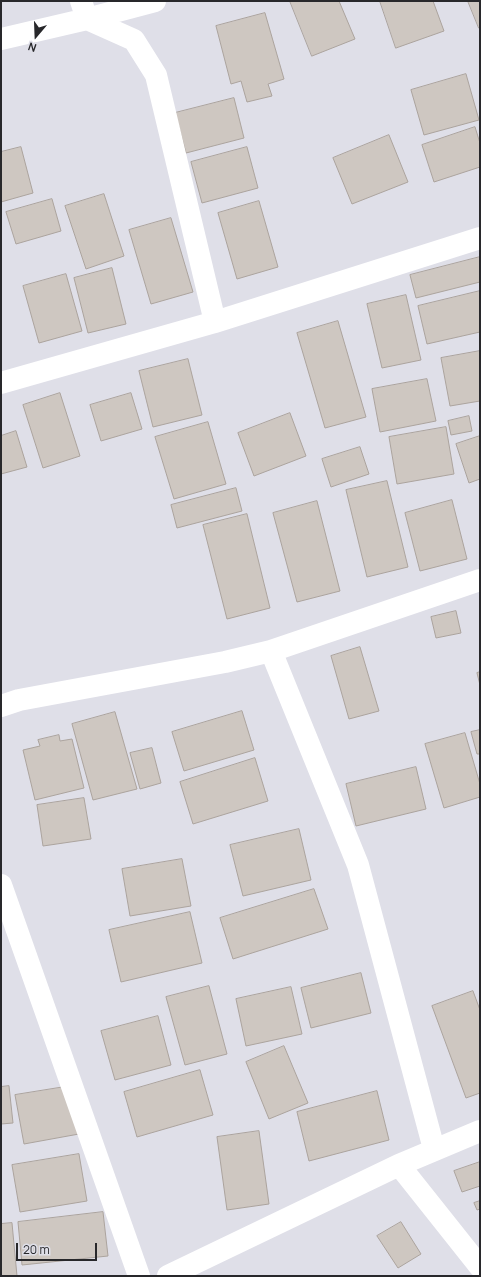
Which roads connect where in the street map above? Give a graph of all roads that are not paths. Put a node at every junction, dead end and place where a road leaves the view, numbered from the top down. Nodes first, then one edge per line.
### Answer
1 (155, 1) edge
2 (84, 10) edge
3 (1, 39) edge
4 (480, 238) edge
5 (215, 322) junction
6 (1, 383) edge
7 (480, 580) edge
8 (271, 651) junction
9 (1, 706) edge
10 (1, 885) edge
11 (480, 1131) edge
12 (434, 1149) junction
13 (399, 1165) junction
14 (480, 1267) edge
15 (139, 1276) edge
16 (168, 1276) edge

1 - 2 street
2 - 3 street
2 - 5 street
4 - 5 street
5 - 6 street
7 - 8 street
8 - 9 street
8 - 12 street
10 - 15 street
11 - 12 street
12 - 13 street
13 - 14 street
13 - 16 street

